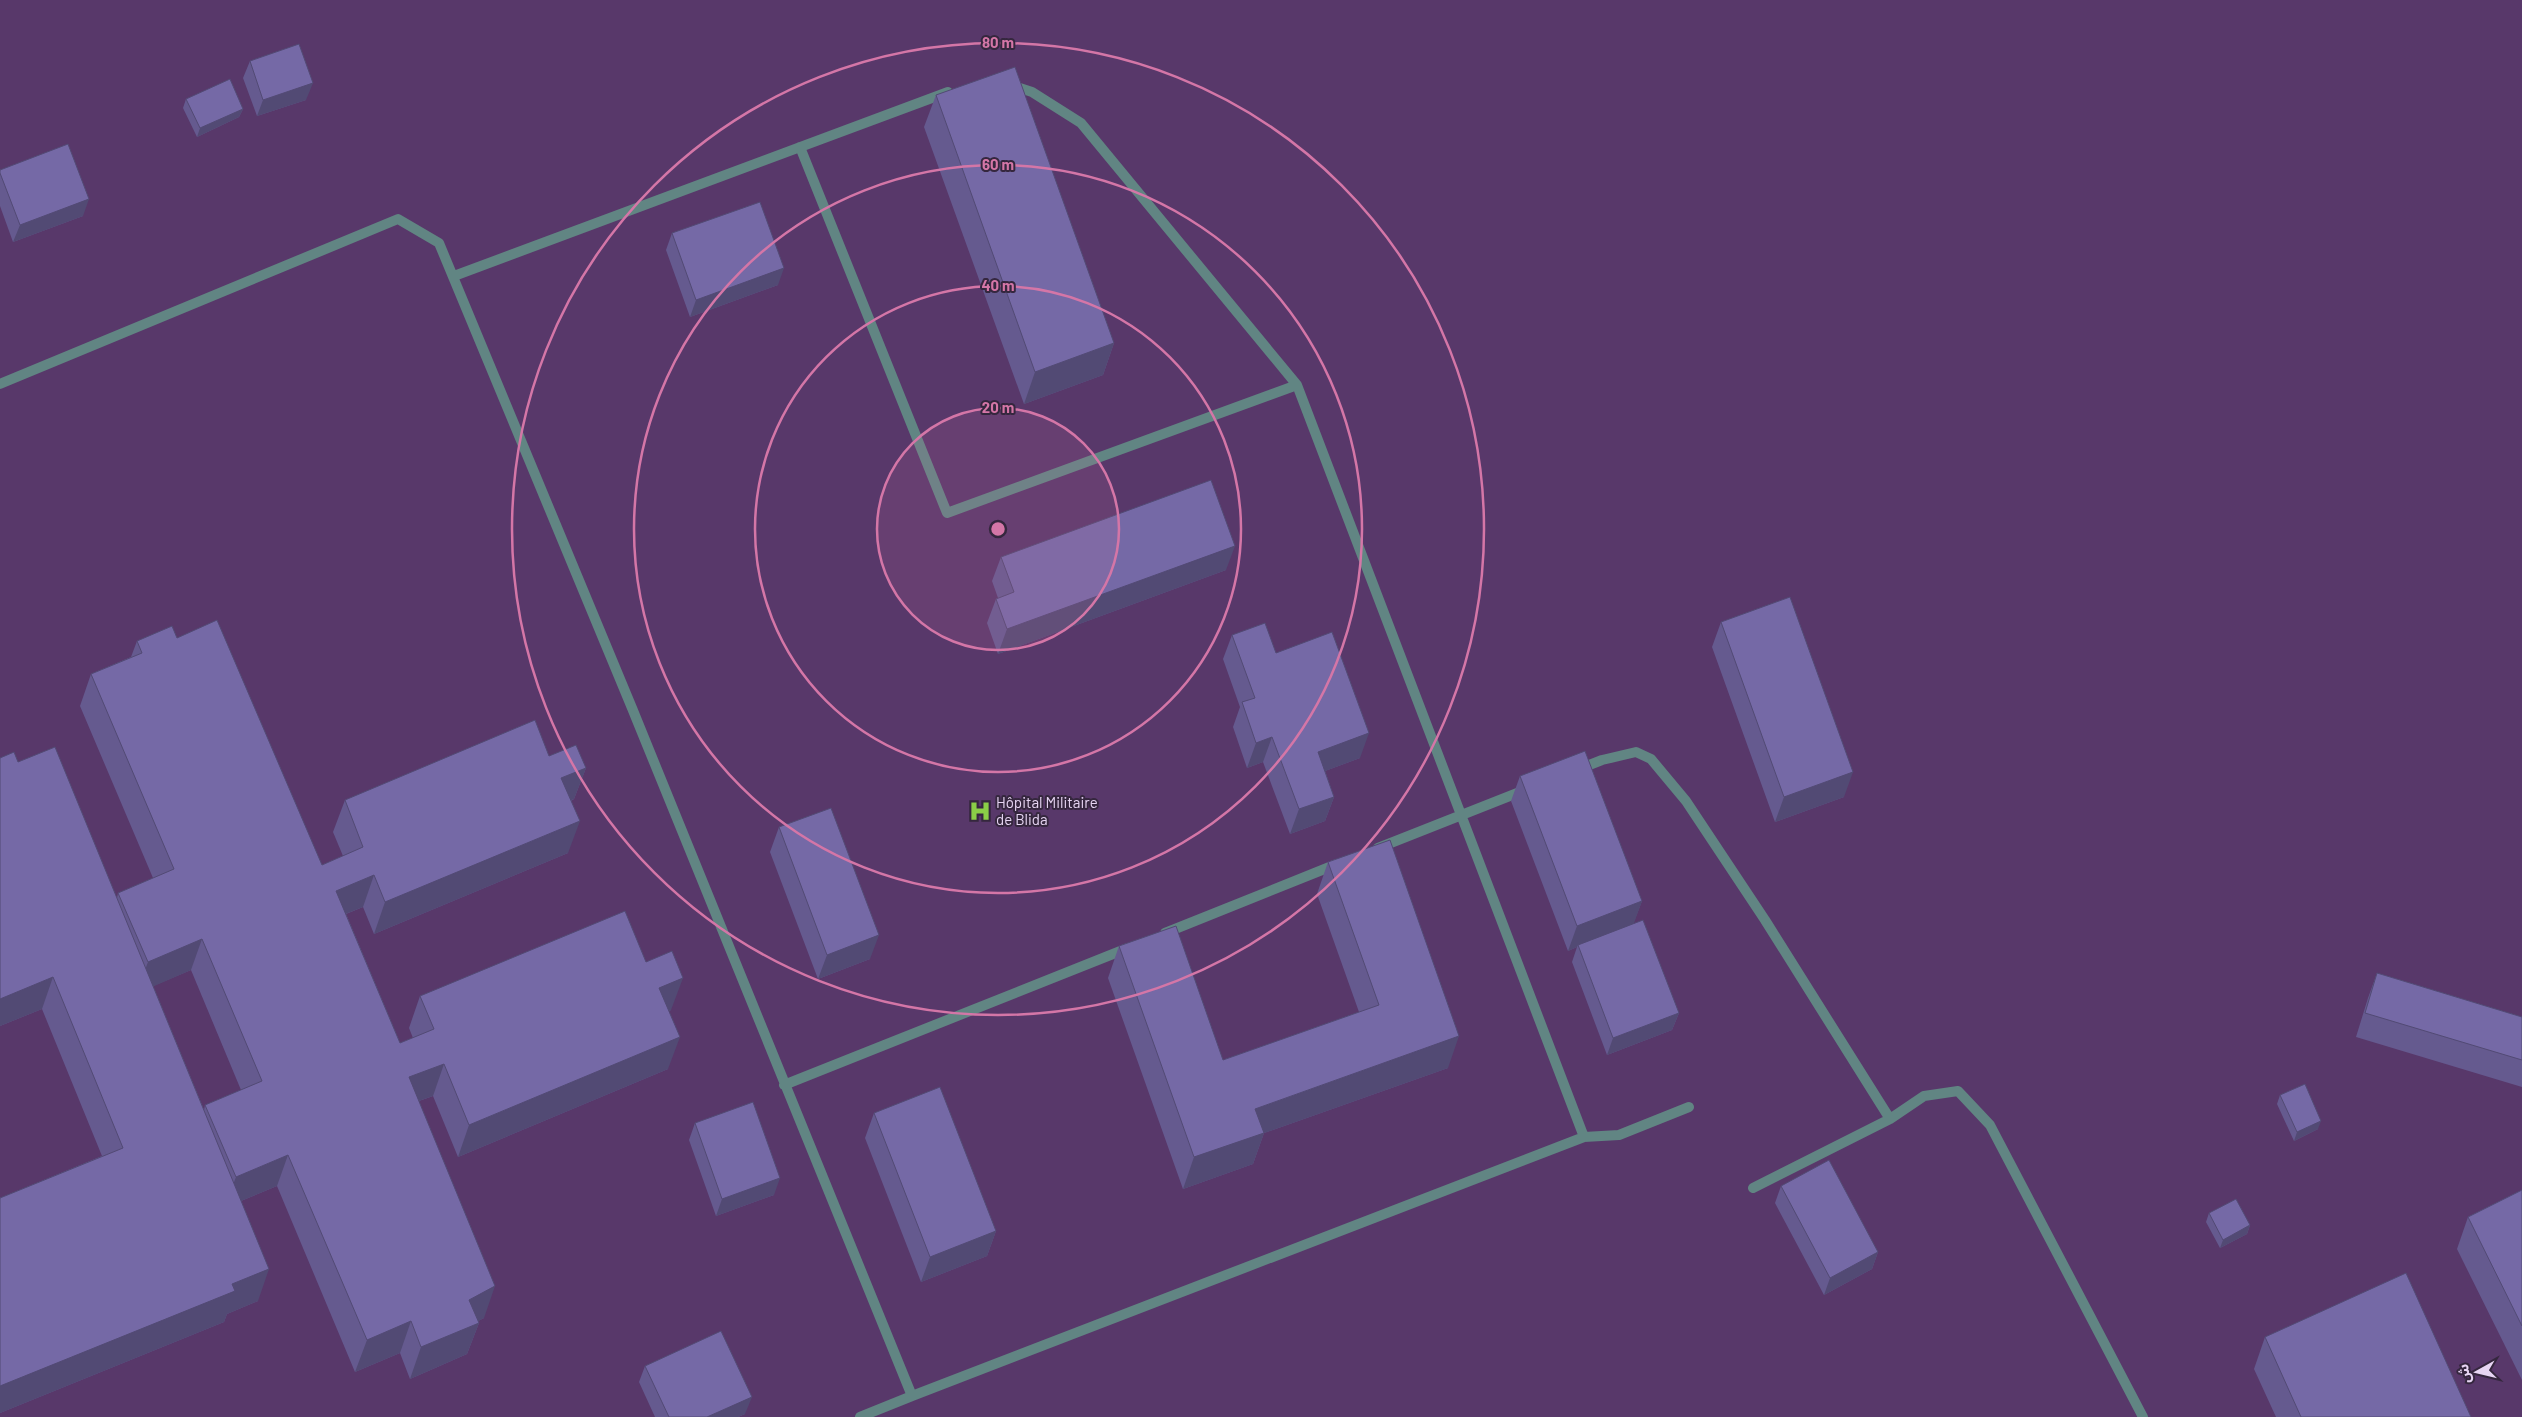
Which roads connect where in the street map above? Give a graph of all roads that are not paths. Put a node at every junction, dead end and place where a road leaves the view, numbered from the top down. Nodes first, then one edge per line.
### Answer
1 (1005, 83) edge
2 (958, 88) edge
3 (800, 147) junction
4 (454, 276) junction
5 (0, 384) edge
6 (1297, 385) junction
7 (1566, 774) edge
8 (1539, 785) edge
9 (1460, 816) junction
10 (1367, 852) edge
11 (1349, 860) edge
12 (1154, 937) edge
13 (1136, 944) edge
14 (784, 1085) junction
15 (1689, 1108) dead end
16 (1890, 1119) junction
17 (1584, 1137) junction
18 (1753, 1188) dead end
19 (912, 1396) junction
20 (860, 1417) edge
21 (2143, 1417) edge

1 - 6 lane
2 - 3 lane
3 - 4 lane
3 - 6 lane
4 - 5 lane
4 - 14 lane
6 - 9 lane
7 - 16 lane
8 - 9 lane
9 - 10 lane
9 - 17 lane
11 - 12 lane
13 - 14 lane
14 - 19 lane
15 - 17 lane
16 - 18 lane
16 - 21 lane
17 - 19 lane
19 - 20 lane

